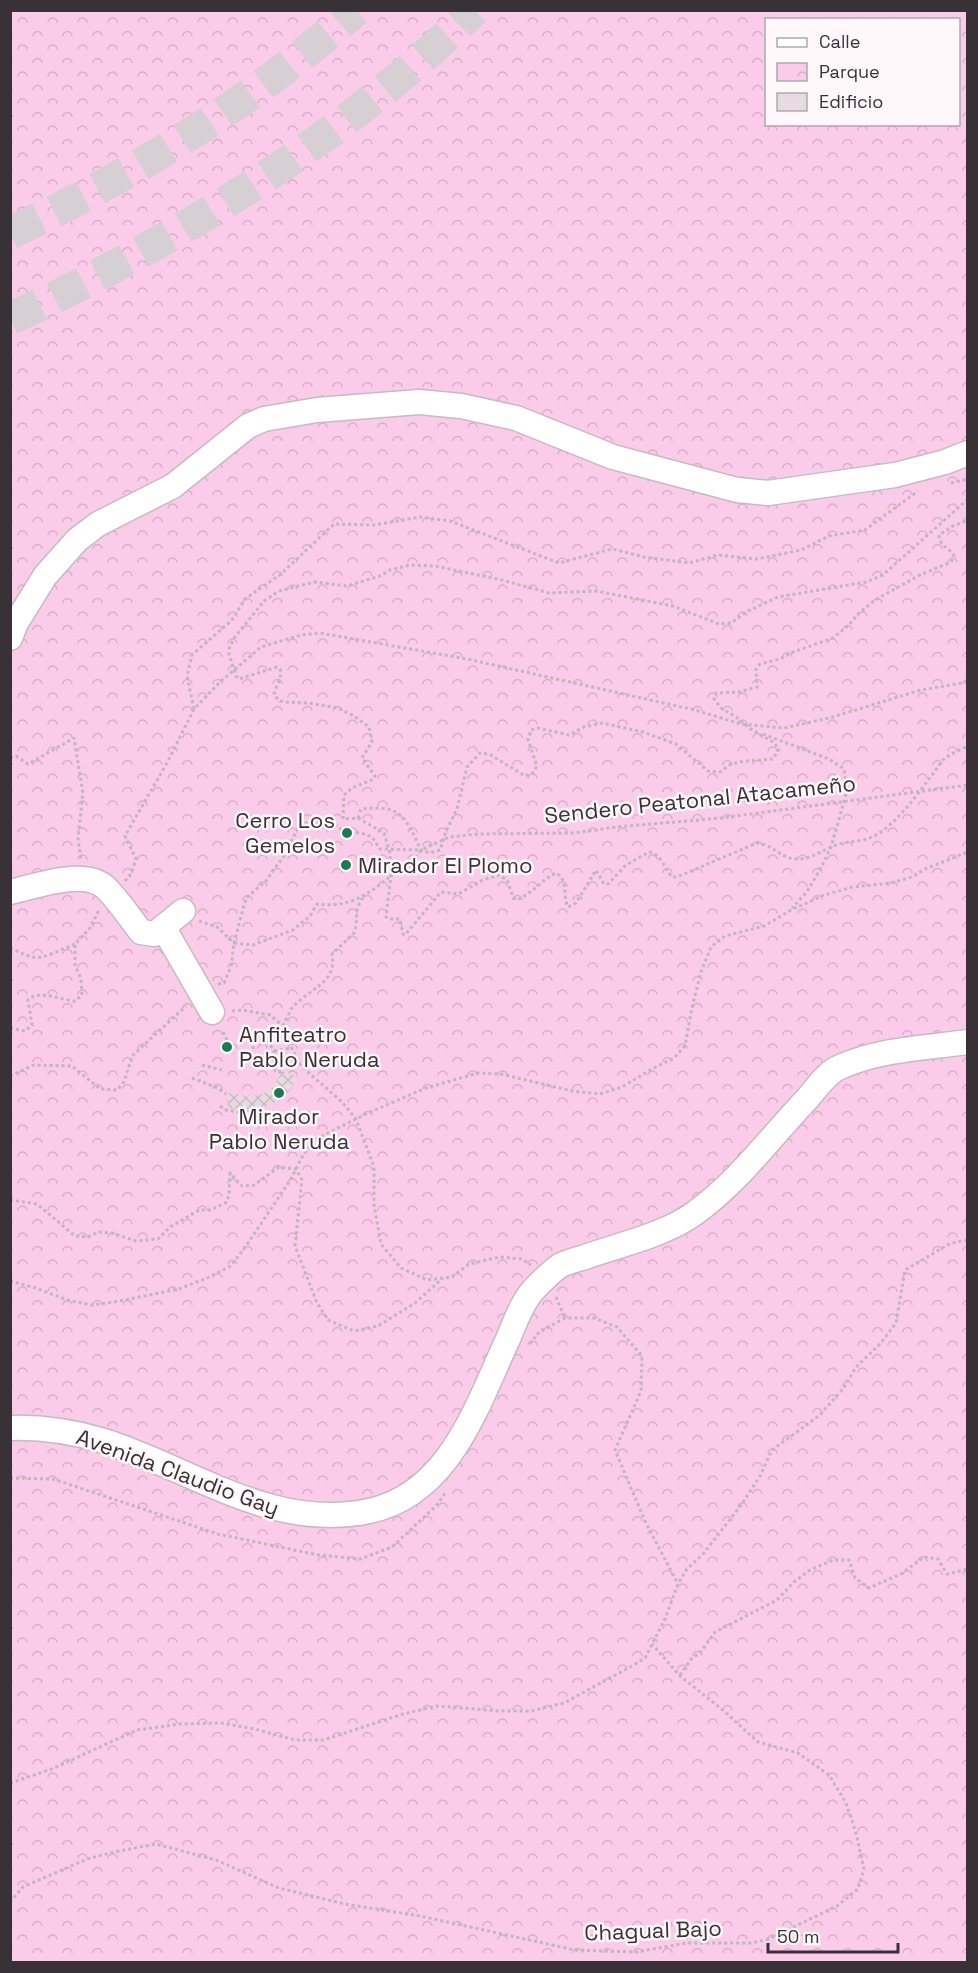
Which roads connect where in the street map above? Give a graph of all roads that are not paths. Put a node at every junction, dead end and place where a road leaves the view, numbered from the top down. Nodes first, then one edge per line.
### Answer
1 (968, 453) edge
2 (10, 638) edge
3 (10, 892) edge
4 (183, 911) road end
5 (163, 927) junction
6 (218, 1022) road end
7 (968, 1042) edge
8 (10, 1428) edge

1 - 2 street
3 - 5 street
4 - 5 street
5 - 6 street
7 - 8 street, Avenida Claudio Gay

